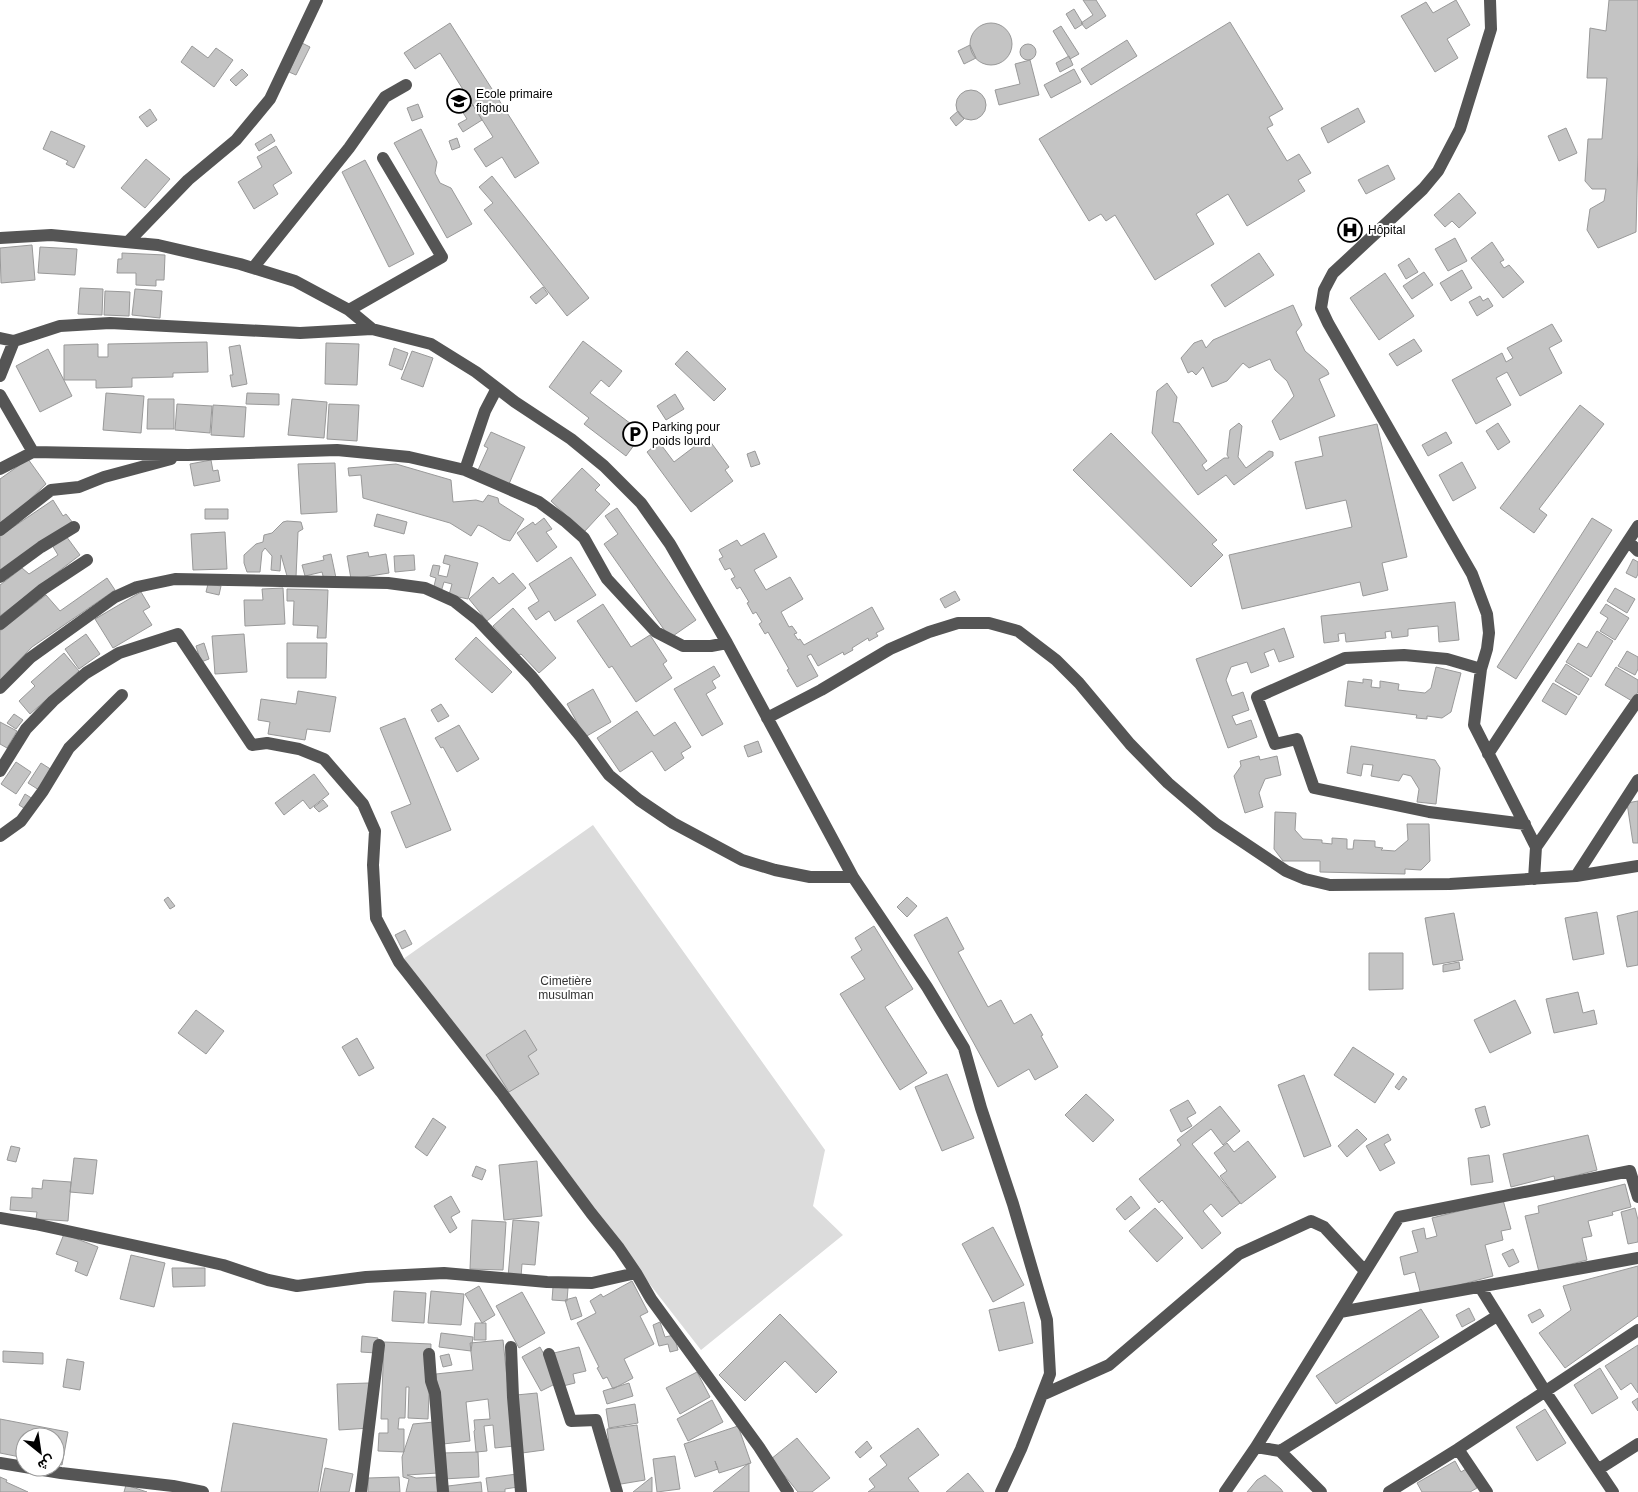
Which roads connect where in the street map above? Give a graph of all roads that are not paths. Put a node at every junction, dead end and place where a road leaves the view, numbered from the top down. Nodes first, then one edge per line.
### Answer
1 (316, 0) edge
2 (1490, 0) edge
3 (406, 85) dead end
4 (384, 158) dead end
5 (0, 238) edge
6 (128, 242) junction
7 (253, 268) junction
8 (349, 310) junction
9 (372, 329) junction
10 (0, 338) edge
11 (14, 341) junction
12 (0, 376) edge
13 (497, 388) junction
14 (0, 395) edge
15 (33, 452) junction
16 (188, 455) junction
17 (0, 469) edge
18 (465, 470) junction
19 (1638, 526) edge
20 (74, 527) dead end
21 (0, 530) edge
22 (1628, 541) junction
23 (1638, 551) edge
24 (86, 560) dead end
25 (0, 577) edge
26 (0, 624) edge
27 (727, 643) junction
28 (1481, 669) junction
29 (0, 688) edge
30 (122, 695) dead end
31 (1638, 700) edge
32 (766, 718) junction
33 (1488, 754) junction
34 (0, 771) edge
35 (1638, 780) edge
36 (1525, 824) junction
37 (0, 836) edge
38 (1536, 847) junction
39 (1638, 866) edge
40 (1576, 876) junction
41 (853, 877) junction
42 (1534, 879) junction
43 (1638, 1197) edge
44 (0, 1218) edge
45 (1638, 1258) edge
46 (1365, 1271) junction
47 (636, 1273) junction
48 (1480, 1287) junction
49 (1340, 1312) junction
50 (1497, 1316) junction
51 (1638, 1330) edge
52 (379, 1345) dead end
53 (512, 1347) dead end
54 (429, 1354) dead end
55 (549, 1354) dead end
56 (1545, 1391) junction
57 (1042, 1395) junction
58 (1638, 1444) edge
59 (1256, 1447) junction
60 (1458, 1449) junction
61 (1280, 1451) junction
62 (0, 1463) edge
63 (1599, 1469) junction
64 (203, 1492) edge
65 (361, 1492) edge
66 (443, 1492) edge
67 (521, 1492) edge
68 (617, 1492) edge
69 (788, 1492) edge
70 (1002, 1492) edge
71 (1225, 1492) edge
72 (1321, 1492) edge
73 (1389, 1492) edge
74 (1487, 1492) edge
75 (1613, 1492) edge

1 - 6 street
2 - 28 street
3 - 7 street
4 - 8 street
5 - 6 street
6 - 7 street
7 - 8 street
8 - 9 street
9 - 11 street
9 - 13 street
10 - 11 street
11 - 12 street
13 - 18 street
13 - 27 street
14 - 15 street
15 - 16 street
15 - 17 street
16 - 18 street
16 - 21 street
18 - 27 street
19 - 22 street
20 - 25 street
22 - 23 street
22 - 33 street
24 - 26 street
27 - 32 street
28 - 33 street
28 - 36 street
29 - 41 street
30 - 37 street
31 - 38 street
32 - 41 street
32 - 42 street
33 - 36 street
34 - 47 street
35 - 40 street
36 - 38 street
38 - 42 street
39 - 40 street
40 - 42 street
41 - 57 street
43 - 46 street
44 - 47 street
45 - 48 street
46 - 49 street
46 - 57 street
47 - 69 street
48 - 49 street
48 - 50 street
49 - 59 street
50 - 56 street
50 - 61 street
51 - 56 street
52 - 65 street
53 - 67 street
54 - 66 street
55 - 68 street
56 - 60 street
56 - 63 street
57 - 70 street
58 - 63 street
59 - 61 street
59 - 71 street
60 - 73 street
60 - 74 street
61 - 72 street
62 - 64 street
63 - 75 street

